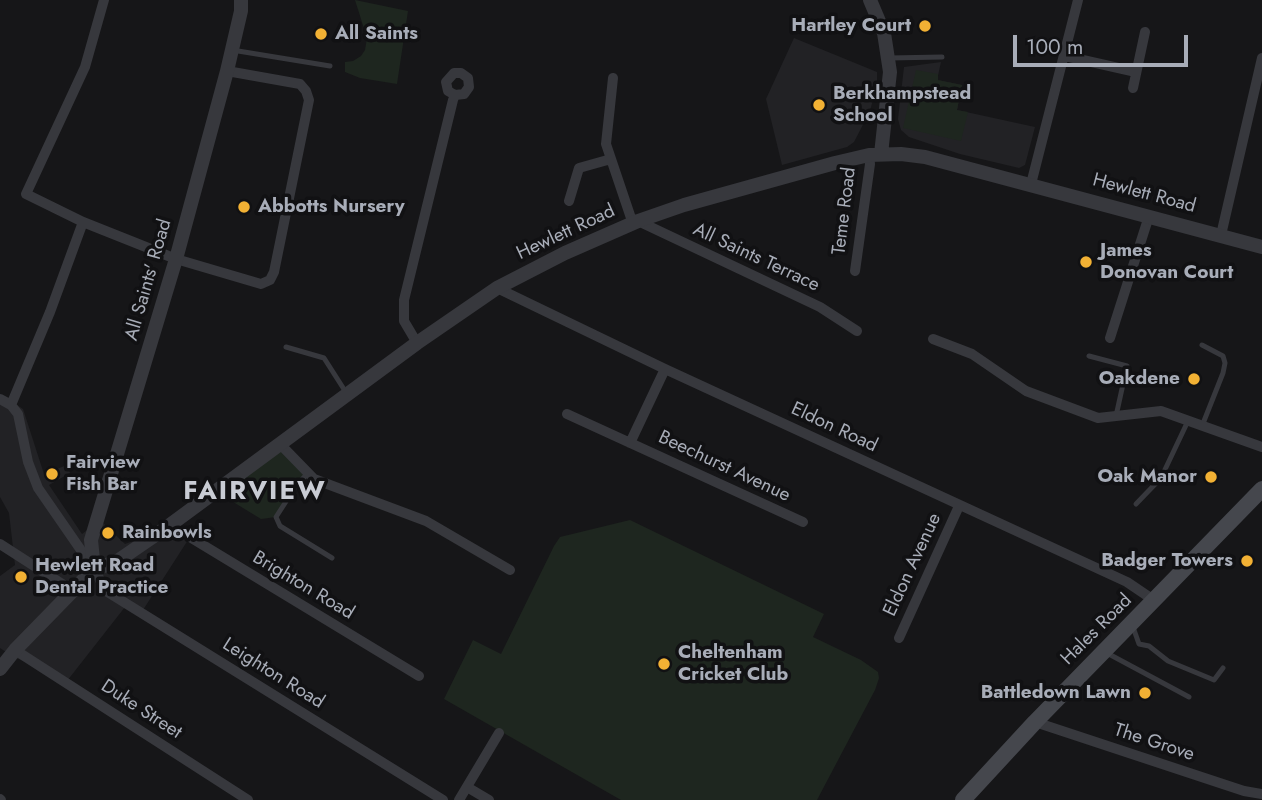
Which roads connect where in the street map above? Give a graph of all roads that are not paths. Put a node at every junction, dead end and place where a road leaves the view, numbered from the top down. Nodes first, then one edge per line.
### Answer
1 (104, 0) edge
2 (241, 0) edge
3 (870, 0) edge
4 (1078, 0) edge
5 (1145, 32) dead end
6 (232, 50) junction
7 (1065, 56) junction
8 (942, 57) dead end
9 (888, 58) junction
10 (1262, 58) edge
11 (330, 66) dead end
12 (227, 71) junction
13 (1136, 72) junction
14 (612, 78) dead end
15 (1133, 88) dead end
16 (455, 96) dead end
17 (875, 155) junction
18 (611, 159) junction
19 (1031, 184) junction
20 (569, 201) dead end
21 (1149, 216) junction
22 (83, 222) junction
23 (635, 222) junction
24 (1221, 235) junction
25 (1262, 247) edge
26 (176, 259) junction
27 (855, 271) dead end
28 (497, 288) junction
29 (857, 331) dead end
30 (1110, 338) dead end
31 (933, 339) dead end
32 (417, 343) junction
33 (1202, 345) dead end
34 (286, 347) dead end
35 (1089, 356) dead end
36 (665, 369) junction
37 (348, 394) junction
38 (0, 399) edge
39 (11, 405) junction
40 (567, 414) dead end
41 (1116, 416) junction
42 (1188, 421) junction
43 (1202, 426) junction
44 (630, 443) junction
45 (280, 444) junction
46 (1262, 447) edge
47 (307, 474) junction
48 (1262, 489) edge
49 (1136, 503) dead end
50 (959, 506) junction
51 (803, 522) dead end
52 (170, 525) junction
53 (0, 544) edge
54 (332, 558) dead end
55 (94, 569) junction
56 (510, 570) dead end
57 (74, 591) junction
58 (1155, 601) junction
59 (1132, 625) junction
60 (899, 638) dead end
61 (15, 650) junction
62 (1105, 652) junction
63 (1, 666) edge
64 (1223, 668) dead end
65 (418, 676) dead end
66 (1189, 697) dead end
67 (1035, 722) junction
68 (499, 733) dead end
69 (467, 787) junction
70 (1262, 794) edge
71 (248, 800) edge
72 (443, 800) edge
73 (459, 800) edge
74 (489, 800) edge
75 (963, 800) edge

1 - 22 street
2 - 6 street, All Saints' Road
3 - 9 street
4 - 7 street
5 - 13 street
6 - 11 lane
6 - 12 street, All Saints' Road
7 - 13 street
7 - 19 street
8 - 9 lane
9 - 17 street
10 - 24 street
12 - 26 street, All Saints' Road
12 - 26 street
13 - 15 street
14 - 18 street
16 - 32 street
17 - 19 street, Hewlett Road
17 - 23 street, Hewlett Road
17 - 27 street, Teme Road
18 - 20 street
18 - 23 street
19 - 21 street, Hewlett Road
21 - 24 street, Hewlett Road
21 - 30 street
22 - 26 street
22 - 39 street
23 - 28 street, Hewlett Road
23 - 29 street, All Saints Terrace
24 - 25 street, Hewlett Road
26 - 55 street, All Saints' Road
28 - 32 street, Hewlett Road
28 - 36 street, Eldon Road
31 - 41 street
32 - 37 street, Hewlett Road
33 - 43 lane
34 - 37 lane
35 - 41 lane
36 - 44 street, Beechurst Avenue
36 - 50 street, Eldon Road
37 - 45 street, Hewlett Road
38 - 39 street
39 - 55 street, Leighton Road
40 - 44 street, Beechurst Avenue
41 - 42 street
42 - 43 street
42 - 49 lane
43 - 46 street
44 - 51 street, Beechurst Avenue
45 - 47 street
45 - 52 street, Hewlett Road
47 - 54 lane
47 - 56 street
48 - 58 main road, Hales Road
50 - 58 street, Eldon Road
50 - 60 street, Eldon Avenue
52 - 55 street, Hewlett Road
52 - 65 street, Brighton Road
53 - 57 street
55 - 57 street, Hewlett Road
55 - 72 street, Leighton Road
57 - 61 street, Hewlett Road
58 - 59 main road, Hales Road
59 - 62 main road, Hales Road
59 - 64 lane
61 - 63 street, Hewlett Road
61 - 71 street, Duke Street
62 - 66 lane
62 - 67 main road, Hales Road
67 - 70 street, The Grove
67 - 75 main road, Hales Road
68 - 69 street
69 - 73 street
69 - 74 street

